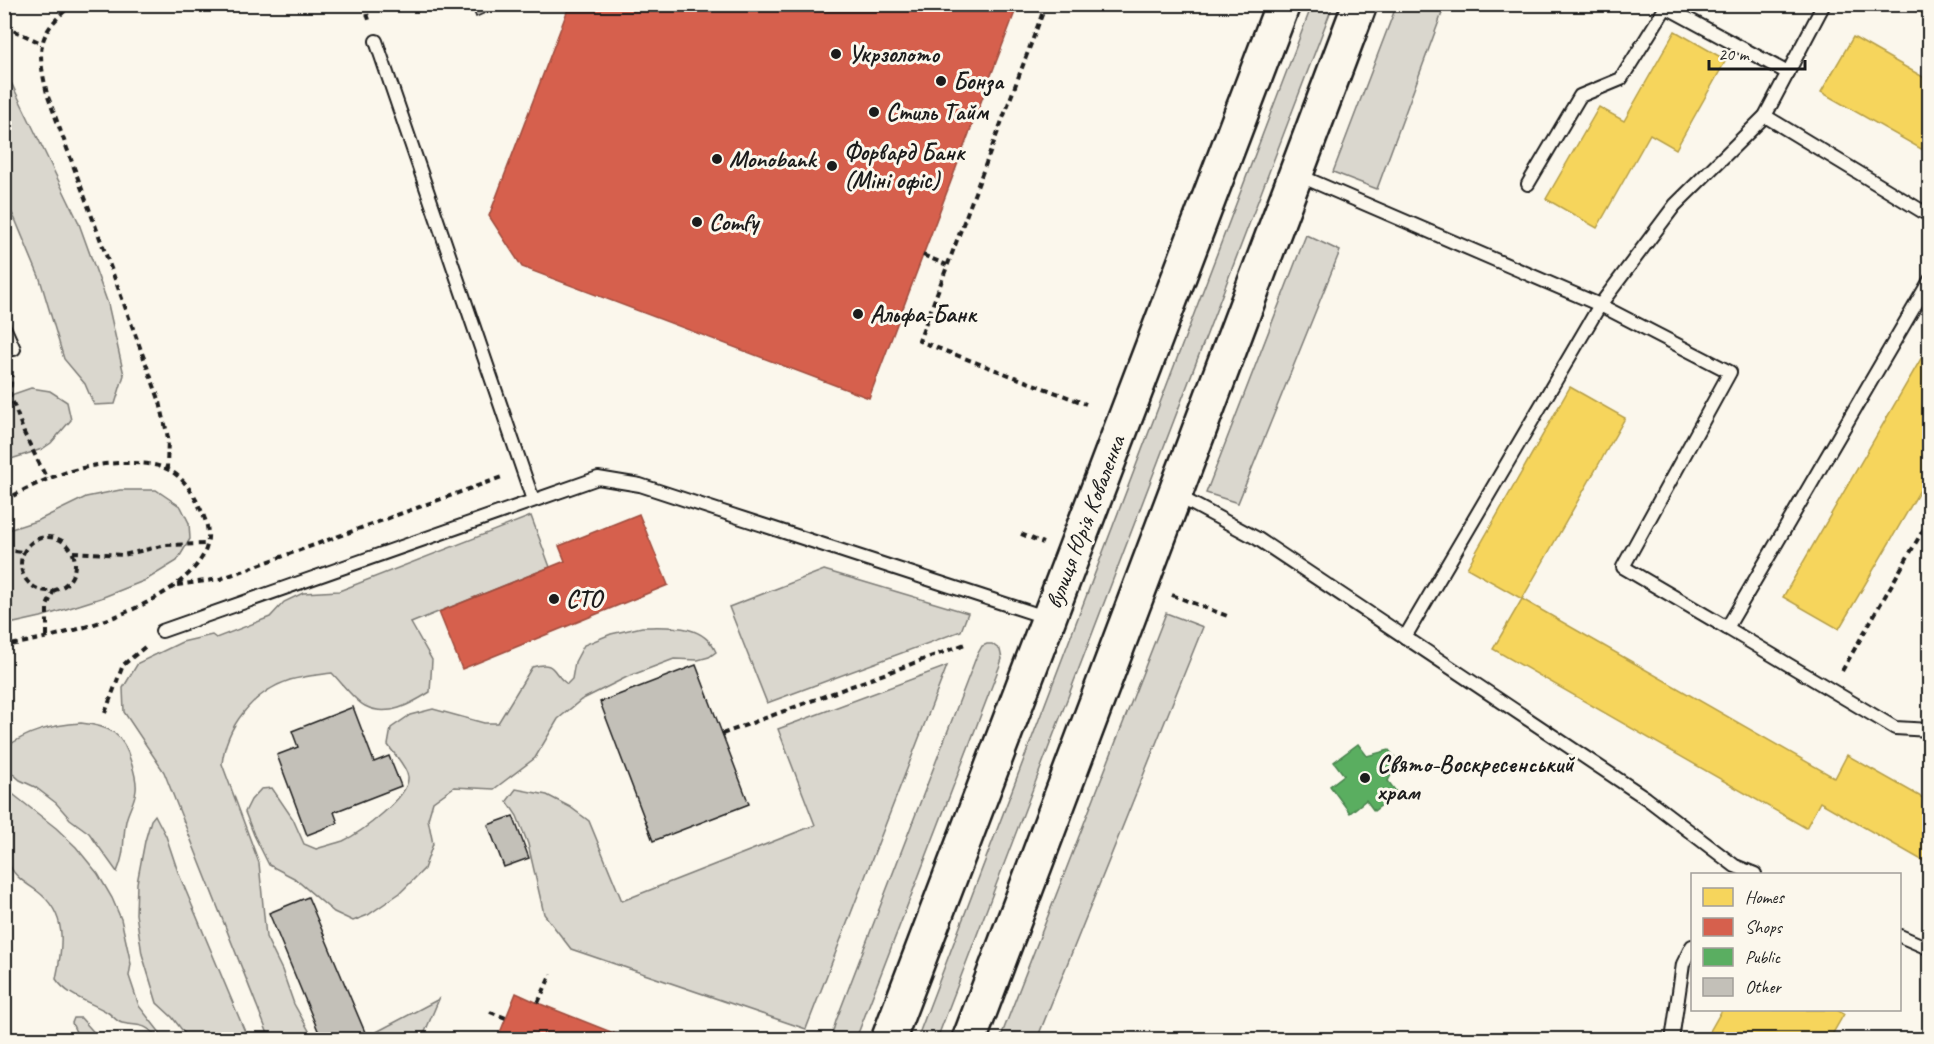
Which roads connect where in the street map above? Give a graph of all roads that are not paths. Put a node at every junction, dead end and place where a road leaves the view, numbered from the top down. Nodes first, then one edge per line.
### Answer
1 (1283, 4) edge
2 (1360, 4) edge
3 (1824, 4) edge
4 (376, 41) dead end
5 (1788, 74) junction
6 (1765, 116) junction
7 (1296, 174) junction
8 (1528, 184) dead end
9 (1929, 216) edge
10 (1929, 280) edge
11 (1599, 305) junction
12 (4, 327) edge
13 (14, 349) dead end
14 (1175, 495) junction
15 (533, 500) junction
16 (1048, 618) junction
17 (1727, 628) junction
18 (162, 631) road end
19 (1405, 637) junction
20 (1929, 730) edge
21 (1733, 870) edge
22 (1750, 873) edge
23 (1901, 937) edge
24 (1691, 948) edge
25 (1929, 949) edge
26 (888, 1040) edge
27 (969, 1040) edge
28 (1672, 1040) edge

1 - 16 main road, вулиця Юрія Коваленка
2 - 7 main road
3 - 5 lane
4 - 15 lane
5 - 6 lane
5 - 8 lane
6 - 9 lane
6 - 11 lane
7 - 11 lane
7 - 14 main road
10 - 17 lane
11 - 17 lane
11 - 19 lane
12 - 13 lane
14 - 19 lane
14 - 27 main road
15 - 16 lane
15 - 18 lane
16 - 26 main road, вулиця Юрія Коваленка
17 - 20 lane
19 - 21 lane
21 - 22 lane
23 - 25 lane
24 - 28 lane

